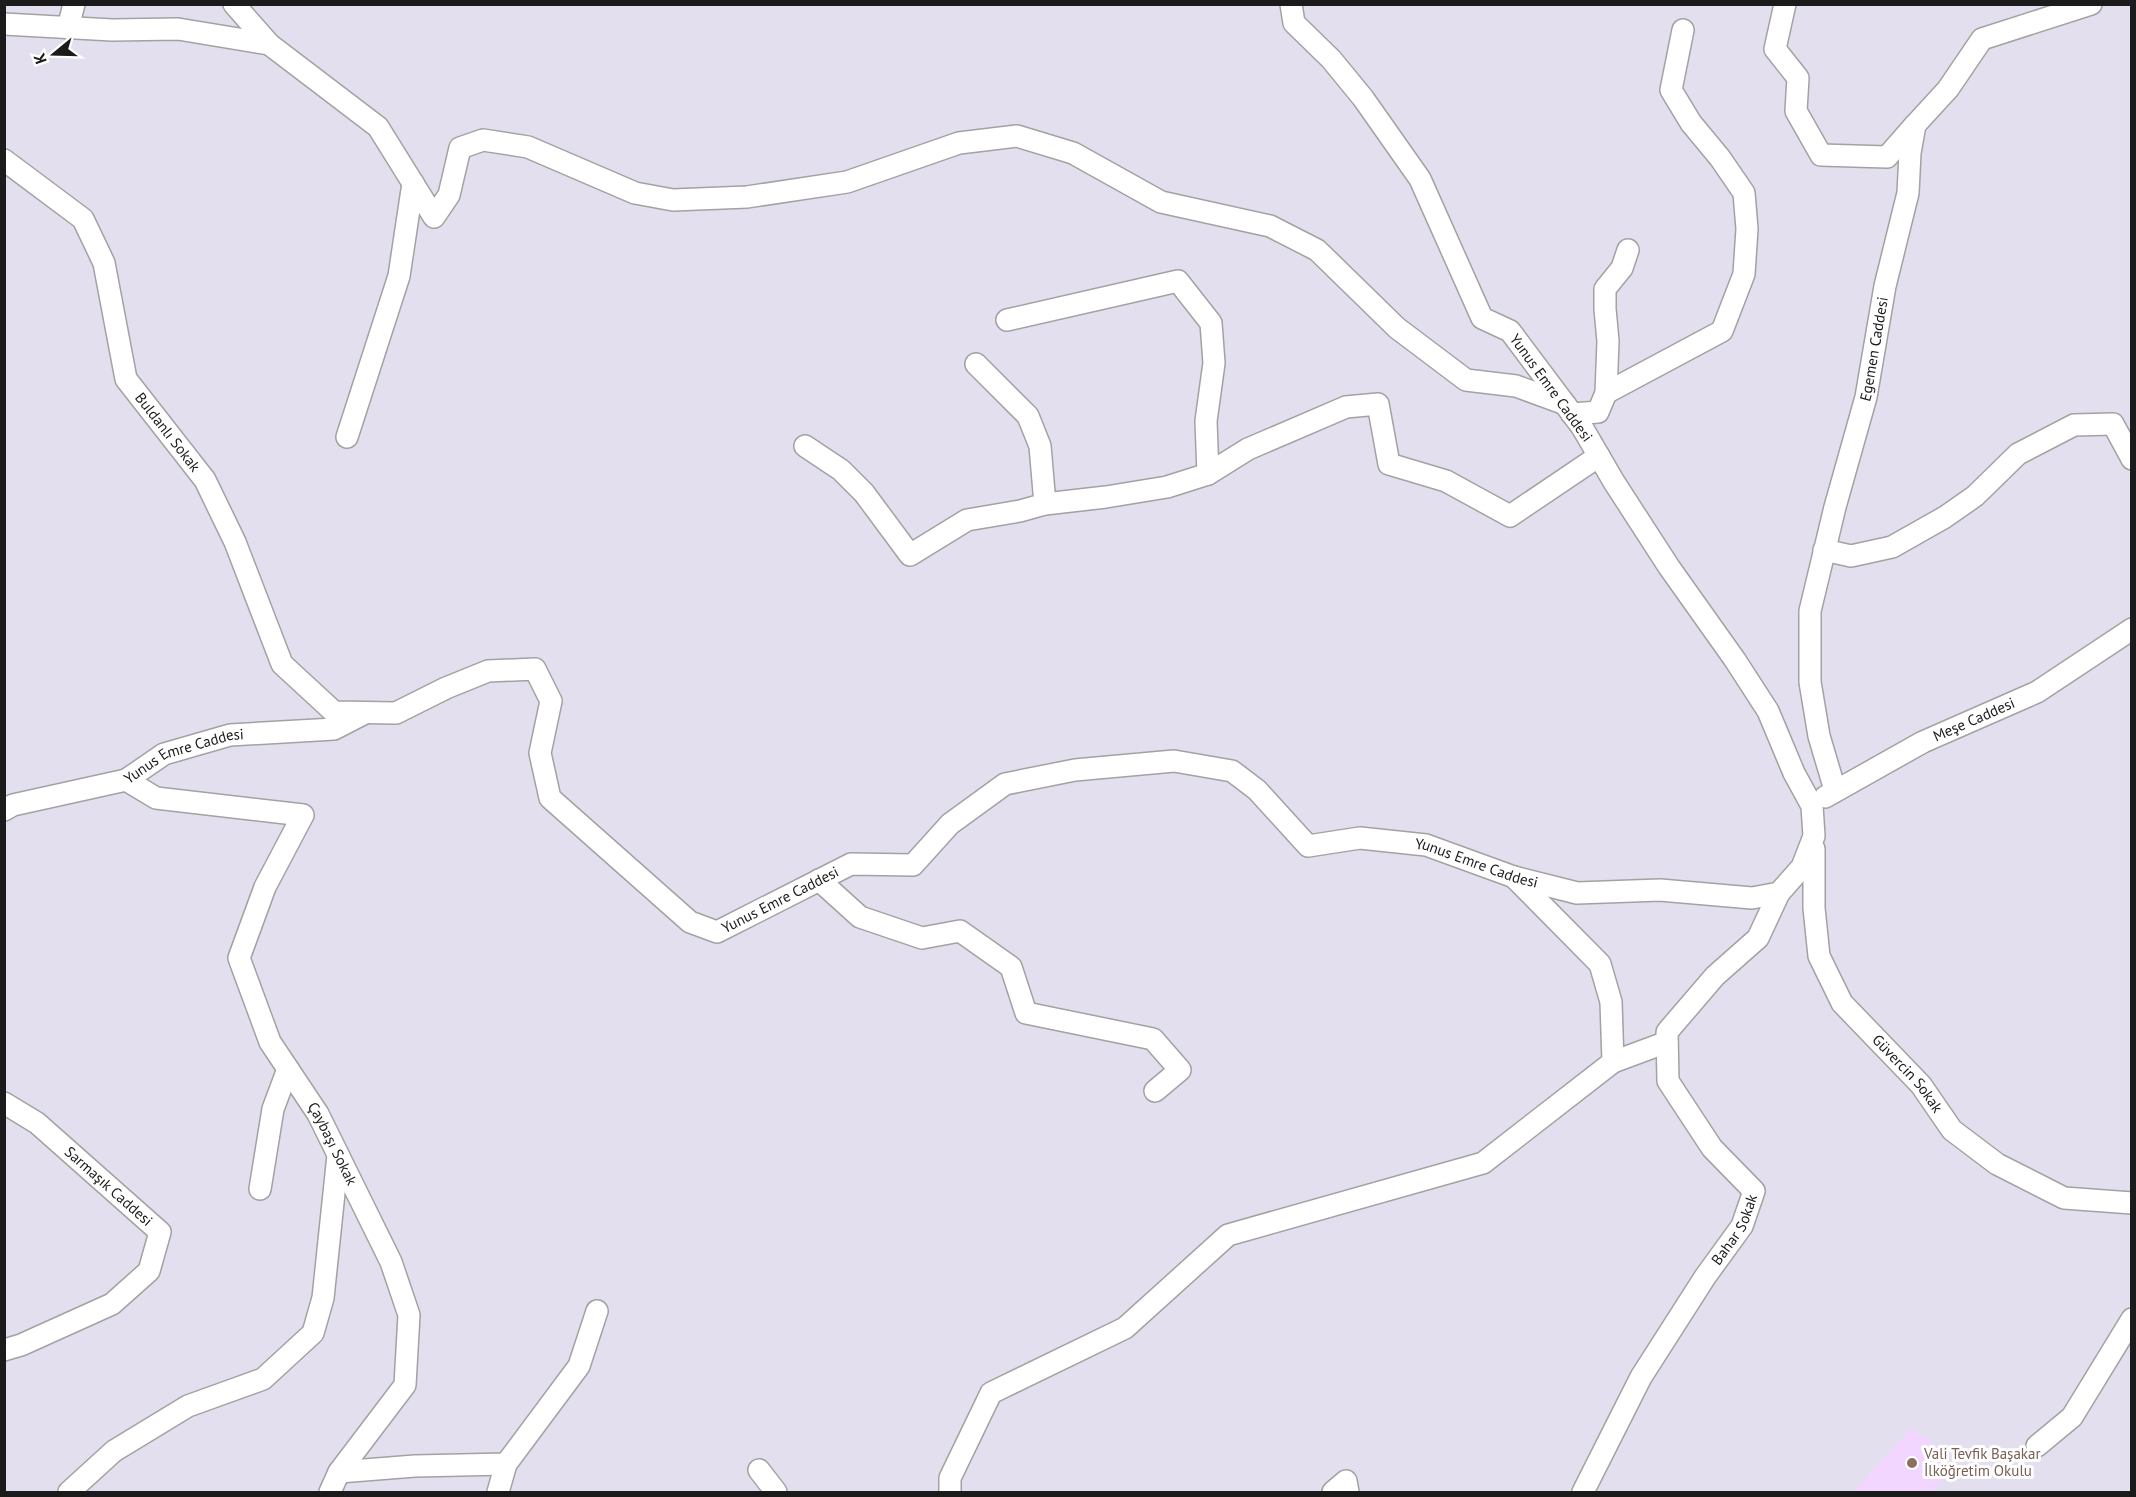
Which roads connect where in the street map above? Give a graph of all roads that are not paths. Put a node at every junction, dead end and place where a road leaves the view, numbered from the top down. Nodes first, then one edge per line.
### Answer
1 (74, 4) edge
2 (234, 4) edge
3 (1291, 4) edge
4 (1785, 4) edge
5 (2091, 4) edge
6 (4, 24) edge
7 (68, 28) junction
8 (1683, 30) dead end
9 (269, 45) junction
10 (1915, 125) junction
11 (4, 160) edge
12 (413, 183) junction
13 (1628, 250) dead end
14 (1007, 320) dead end
15 (976, 364) dead end
16 (1606, 393) junction
17 (1569, 409) junction
18 (347, 437) dead end
19 (805, 446) dead end
20 (1599, 456) junction
21 (2132, 459) edge
22 (1208, 474) junction
23 (1045, 504) junction
24 (1824, 550) junction
25 (2132, 629) edge
26 (334, 712) joint
27 (367, 713) junction
28 (126, 780) junction
29 (1835, 790) junction
30 (1812, 806) junction
31 (4, 810) edge
32 (1814, 836) junction
33 (1514, 877) junction
34 (819, 880) junction
35 (1779, 893) junction
36 (1667, 1042) junction
37 (1613, 1062) junction
38 (288, 1069) junction
39 (1155, 1091) dead end
40 (4, 1103) edge
41 (338, 1155) junction
42 (260, 1189) dead end
43 (2132, 1203) edge
44 (597, 1311) dead end
45 (2132, 1319) edge
46 (4, 1350) edge
47 (2037, 1446) dead end
48 (506, 1464) junction
49 (759, 1470) dead end
50 (339, 1472) junction
51 (69, 1492) edge
52 (330, 1492) edge
53 (498, 1492) edge
54 (776, 1492) edge
55 (950, 1492) edge
56 (1333, 1492) edge
57 (1348, 1492) edge
58 (1582, 1492) edge

1 - 7 street
2 - 9 street
3 - 17 street, Yunus Emre Caddesi
4 - 10 street
5 - 10 street
6 - 7 street
7 - 9 street
8 - 16 street
9 - 12 street
10 - 24 street, Egemen Caddesi
11 - 26 street, Buldanlı Sokak
12 - 17 street
12 - 18 street
13 - 16 street
14 - 22 street
15 - 23 street
16 - 17 street
17 - 20 street, Yunus Emre Caddesi
19 - 23 street
20 - 22 street
20 - 30 street, Yunus Emre Caddesi
21 - 24 street
22 - 23 street
24 - 29 street, Egemen Caddesi
25 - 29 street, Meşe Caddesi
26 - 27 street, Yunus Emre Caddesi
27 - 28 street, Yunus Emre Caddesi
27 - 34 street, Yunus Emre Caddesi
28 - 31 street, Yunus Emre Caddesi
28 - 38 street, Çaybaşı Sokak
29 - 30 street, Meşe Caddesi
30 - 32 street, Yunus Emre Caddesi
32 - 35 street, Yunus Emre Caddesi
32 - 43 street, Güvercin Sokak
33 - 34 street, Yunus Emre Caddesi
33 - 35 street, Yunus Emre Caddesi
33 - 37 street
34 - 39 street
35 - 36 street, Bahar Sokak
36 - 37 street
36 - 58 street, Bahar Sokak
37 - 55 street
38 - 41 street, Çaybaşı Sokak
38 - 42 street
40 - 46 street, Sarmaşık Caddesi
41 - 50 street, Çaybaşı Sokak
41 - 51 street
44 - 48 street
45 - 47 street
48 - 50 street
48 - 53 street
49 - 54 street
50 - 52 street, Çaybaşı Sokak
56 - 57 street

